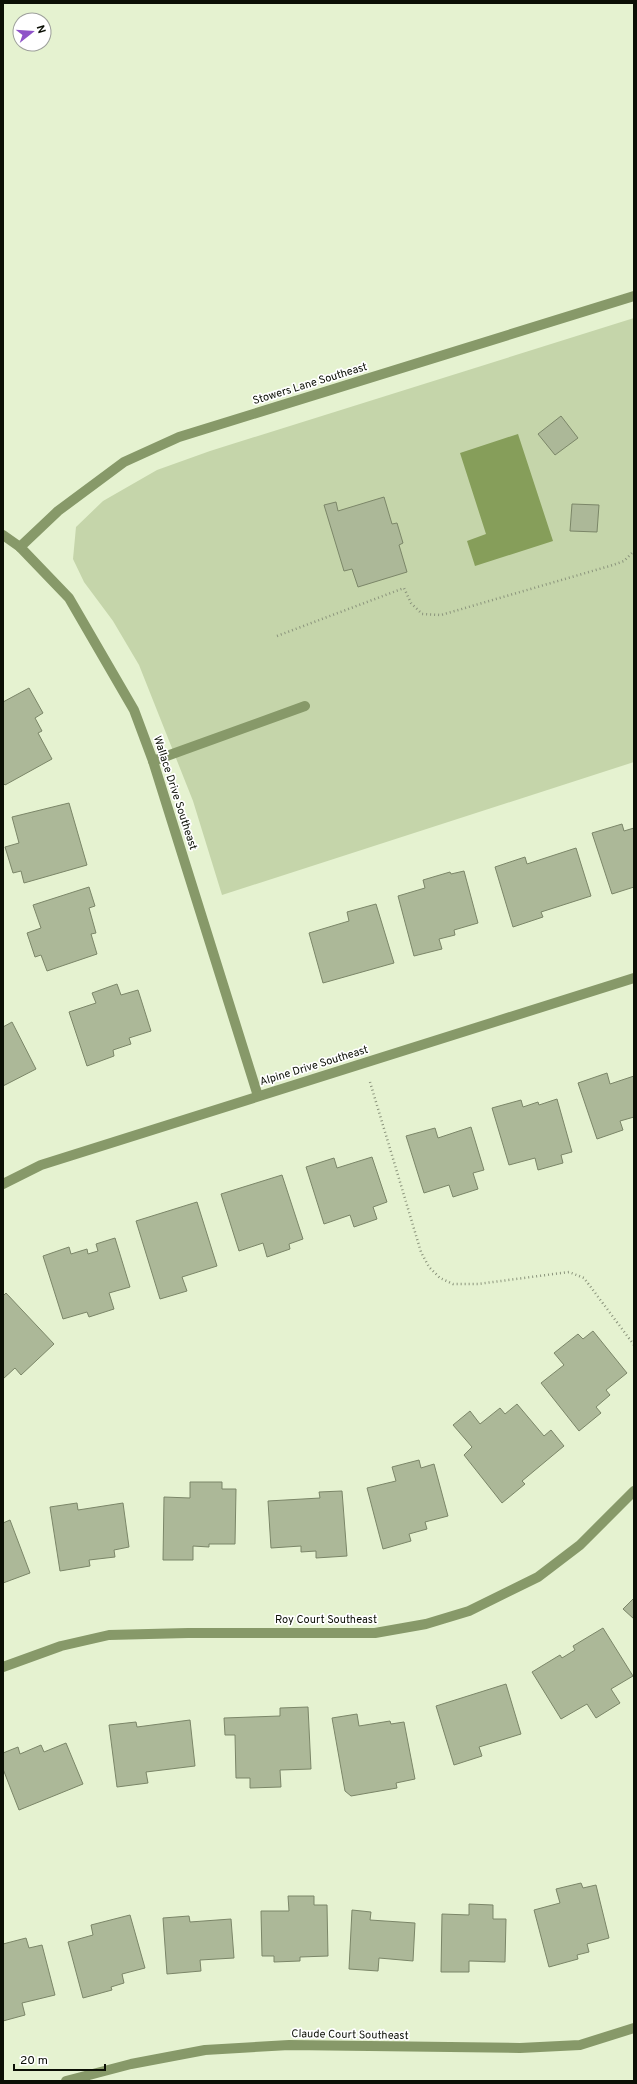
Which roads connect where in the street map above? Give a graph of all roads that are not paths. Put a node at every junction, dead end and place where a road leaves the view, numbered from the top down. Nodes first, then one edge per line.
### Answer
1 (634, 296) edge
2 (3, 535) edge
3 (20, 547) junction
4 (305, 706) dead end
5 (153, 761) junction
6 (634, 978) edge
7 (258, 1096) junction
8 (3, 1184) edge
9 (634, 1491) edge
10 (3, 1667) edge
11 (634, 2028) edge
12 (66, 2081) edge

1 - 3 street, Stowers Lane Southeast
2 - 3 street, Wallace Drive Southeast
3 - 5 street, Wallace Drive Southeast
4 - 5 street
5 - 7 street, Wallace Drive Southeast
6 - 7 street, Alpine Drive Southeast
7 - 8 street, Alpine Drive Southeast
9 - 10 street, Roy Court Southeast
11 - 12 street, Claude Court Southeast

